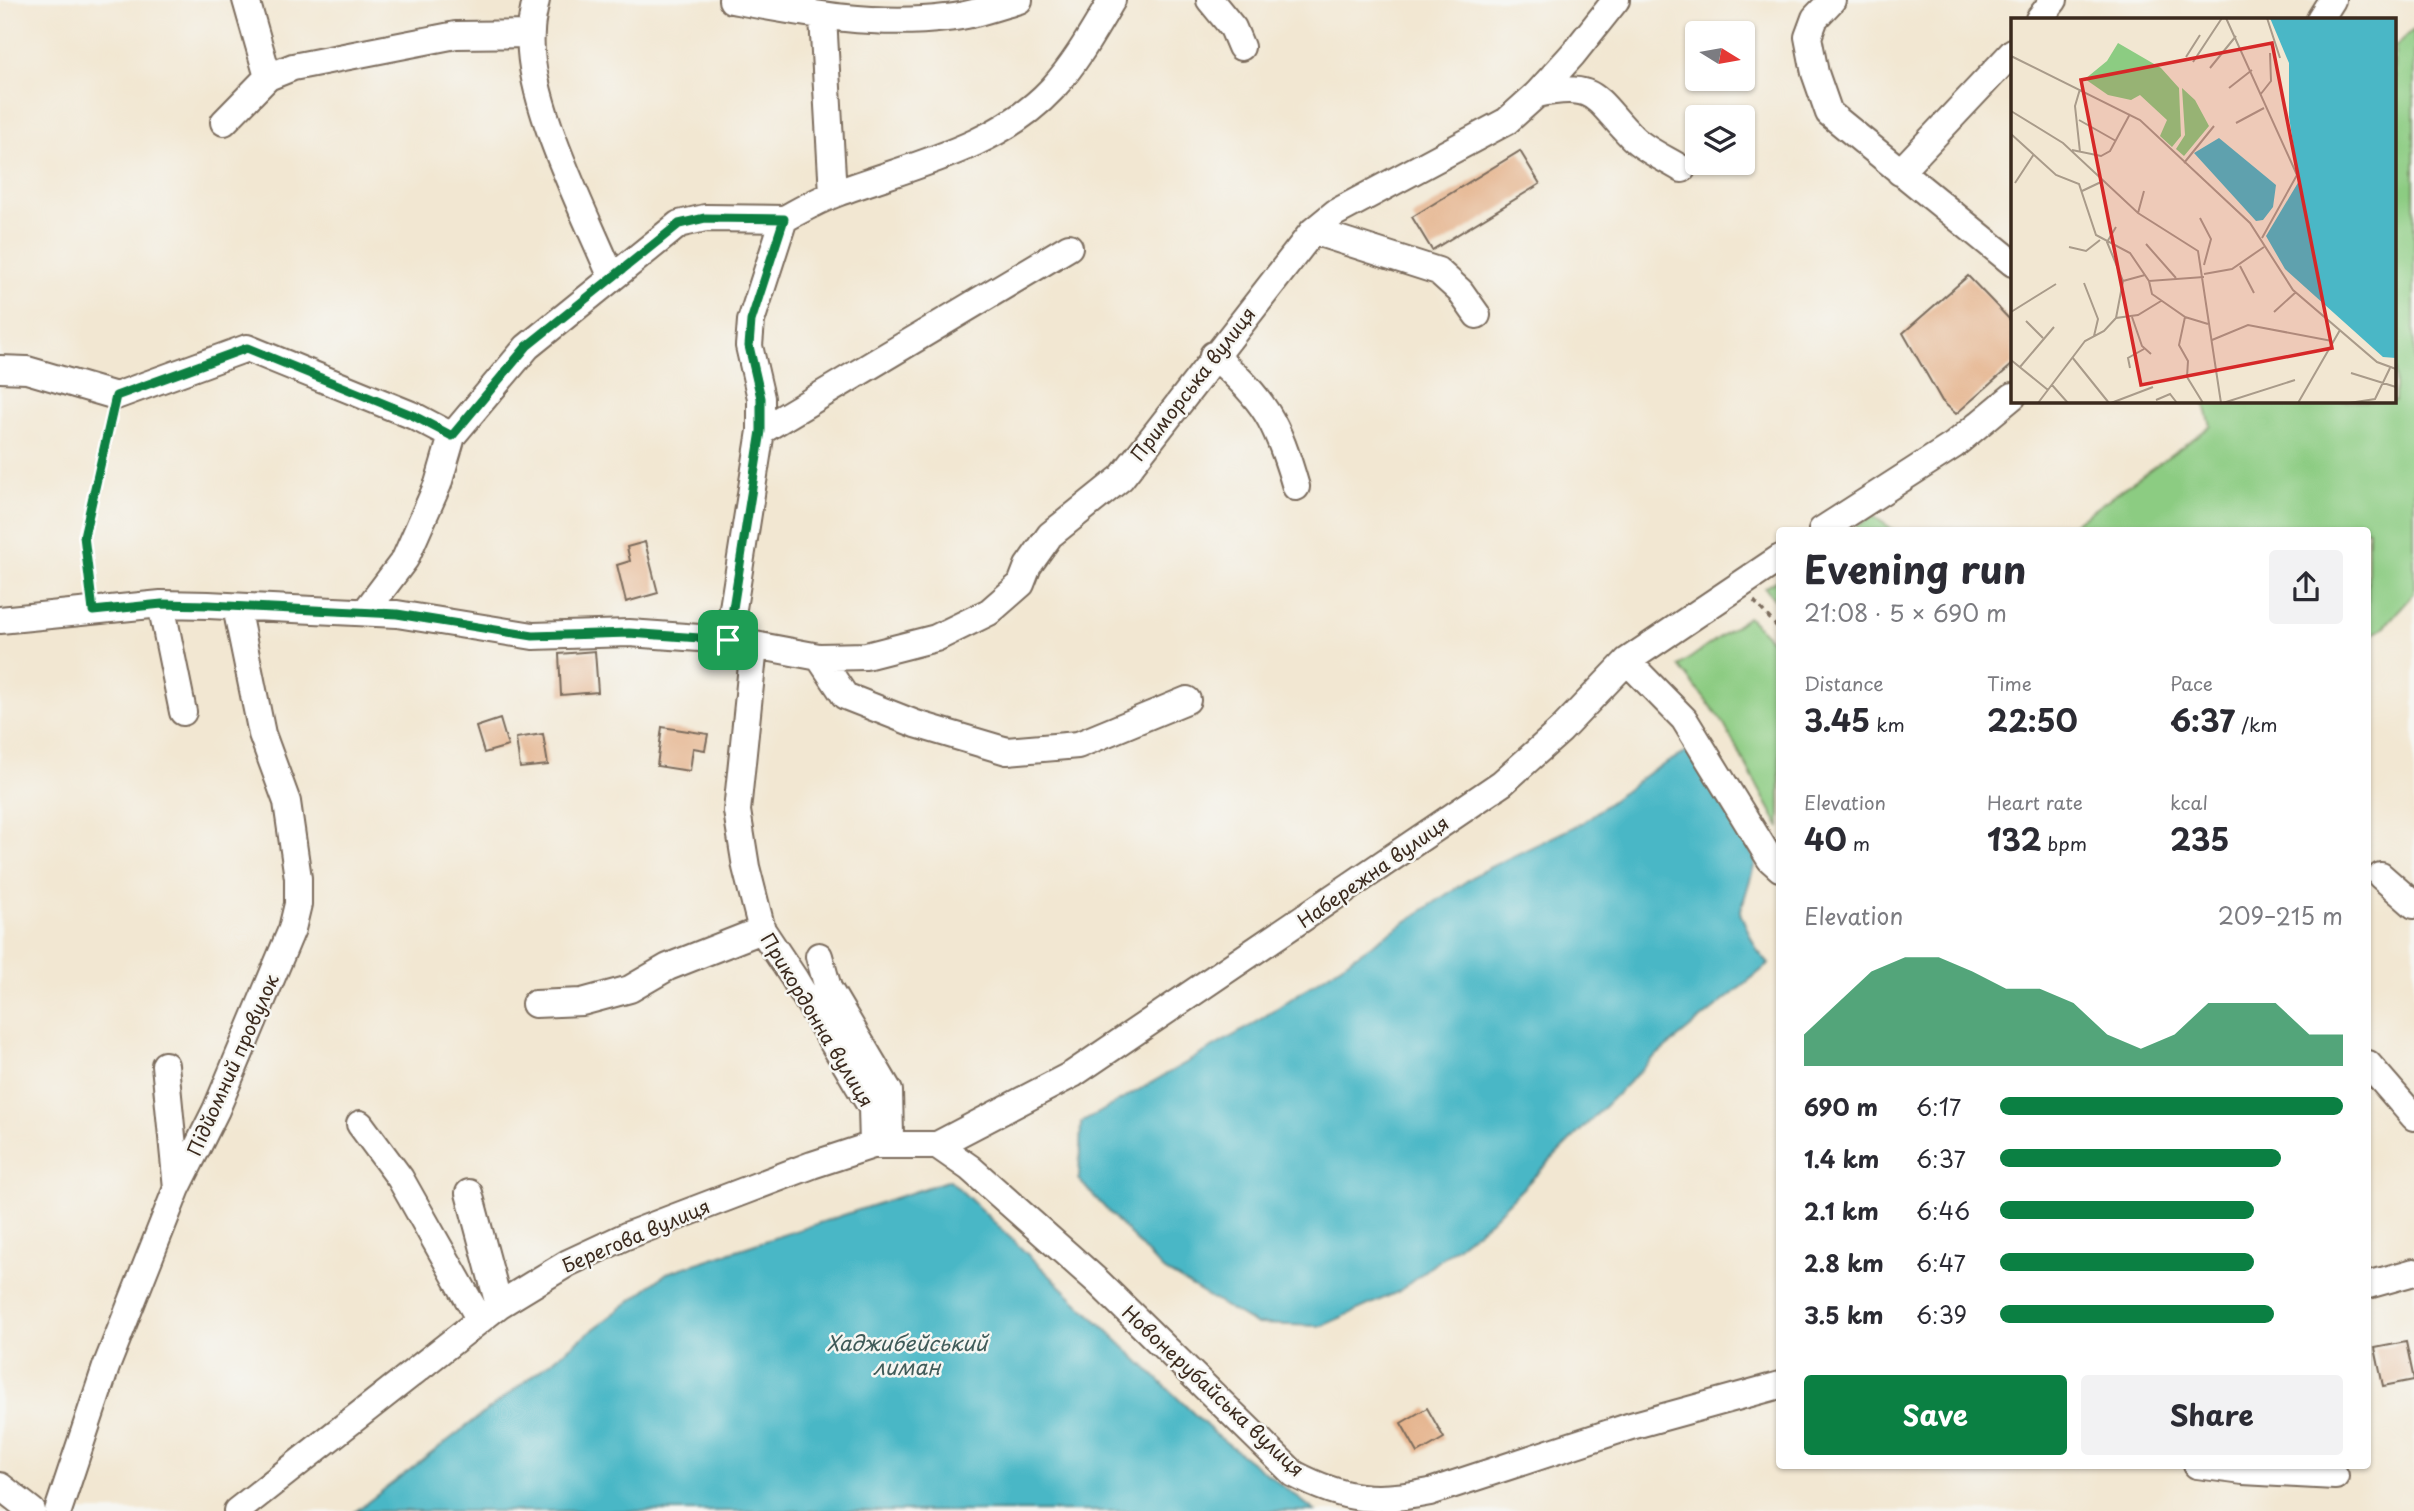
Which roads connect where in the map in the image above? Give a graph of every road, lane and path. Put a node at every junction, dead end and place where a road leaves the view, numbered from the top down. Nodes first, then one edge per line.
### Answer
1 (246, 0) edge
2 (536, 0) edge
3 (732, 0) edge
4 (1019, 0) edge
5 (1112, 0) edge
6 (1210, 0) edge
7 (1832, 0) edge
8 (2054, 0) edge
9 (2332, 0) edge
10 (1612, 2) edge
11 (823, 17) junction
12 (2040, 18) edge
13 (2321, 18) edge
14 (530, 34) junction
15 (1241, 47) dead end
16 (2011, 54) edge
17 (268, 77) junction
18 (1537, 94) junction
19 (224, 122) dead end
20 (1682, 169) dead end
21 (1900, 172) junction
22 (833, 194) junction
23 (784, 219) junction
24 (1313, 231) junction
25 (1069, 247) dead end
26 (2011, 261) edge
27 (612, 278) junction
28 (1477, 315) dead end
29 (1213, 355) junction
30 (0, 369) edge
31 (116, 396) junction
32 (2011, 398) edge
33 (761, 431) junction
34 (452, 436) junction
35 (1296, 487) dead end
36 (1827, 527) edge
37 (1776, 561) edge
38 (1739, 584) junction
39 (162, 604) junction
40 (236, 607) junction
41 (93, 611) junction
42 (365, 612) junction
43 (0, 620) edge
44 (1776, 626) edge
45 (728, 640) junction
46 (754, 646) junction
47 (819, 657) junction
48 (1627, 661) junction
49 (1187, 700) dead end
50 (183, 712) dead end
51 (1776, 864) edge
52 (2381, 876) dead end
53 (2414, 905) edge
54 (762, 930) junction
55 (819, 956) dead end
56 (535, 1004) dead end
57 (164, 1065) dead end
58 (2371, 1067) edge
59 (2414, 1117) edge
60 (360, 1124) dead end
61 (882, 1144) junction
62 (937, 1145) junction
63 (177, 1188) junction
64 (469, 1194) dead end
65 (2414, 1272) edge
66 (2371, 1284) edge
67 (489, 1312) junction
68 (1776, 1386) edge
69 (2228, 1469) edge
70 (2335, 1476) dead end
71 (0, 1486) edge
72 (32, 1511) edge
73 (58, 1511) edge
74 (237, 1511) edge

1 - 17 street
2 - 14 street
3 - 11 street
4 - 11 street
5 - 22 street
6 - 15 street
7 - 21 street
8 - 12 street
9 - 13 street
10 - 18 street, Приморська вулиця
11 - 22 street
14 - 17 street
14 - 27 street
16 - 21 street
17 - 19 street
18 - 20 street
18 - 24 street, Приморська вулиця
21 - 26 street
22 - 23 street
23 - 27 street
23 - 33 street
24 - 28 street
24 - 29 street, Приморська вулиця
25 - 33 street
27 - 34 street
29 - 35 street
29 - 47 street, Приморська вулиця
30 - 31 street
31 - 34 street
31 - 41 path
32 - 36 street
33 - 45 street
34 - 42 street
37 - 38 street, Набережна вулиця
38 - 44 path
38 - 48 street, Набережна вулиця
39 - 40 street, Приморська вулиця
39 - 41 street, Приморська вулиця
39 - 50 street
40 - 42 street, Приморська вулиця
40 - 63 street, Підйомний провулок
41 - 43 street, Приморська вулиця
42 - 45 street, Приморська вулиця
45 - 46 street, Приморська вулиця
46 - 47 street, Приморська вулиця
46 - 54 street, Прикордонна вулиця
47 - 49 street
48 - 51 street
48 - 62 street, Набережна вулиця
52 - 53 street
54 - 56 street
54 - 61 street, Прикордонна вулиця
55 - 61 street
57 - 63 street
58 - 59 street
60 - 67 street
61 - 62 street, Берегова вулиця
61 - 67 street, Берегова вулиця
62 - 68 street, Новонерубайська вулиця
63 - 73 street, Підйомний провулок
64 - 67 street
65 - 66 street
67 - 74 street, Берегова вулиця
69 - 70 street
71 - 72 street

